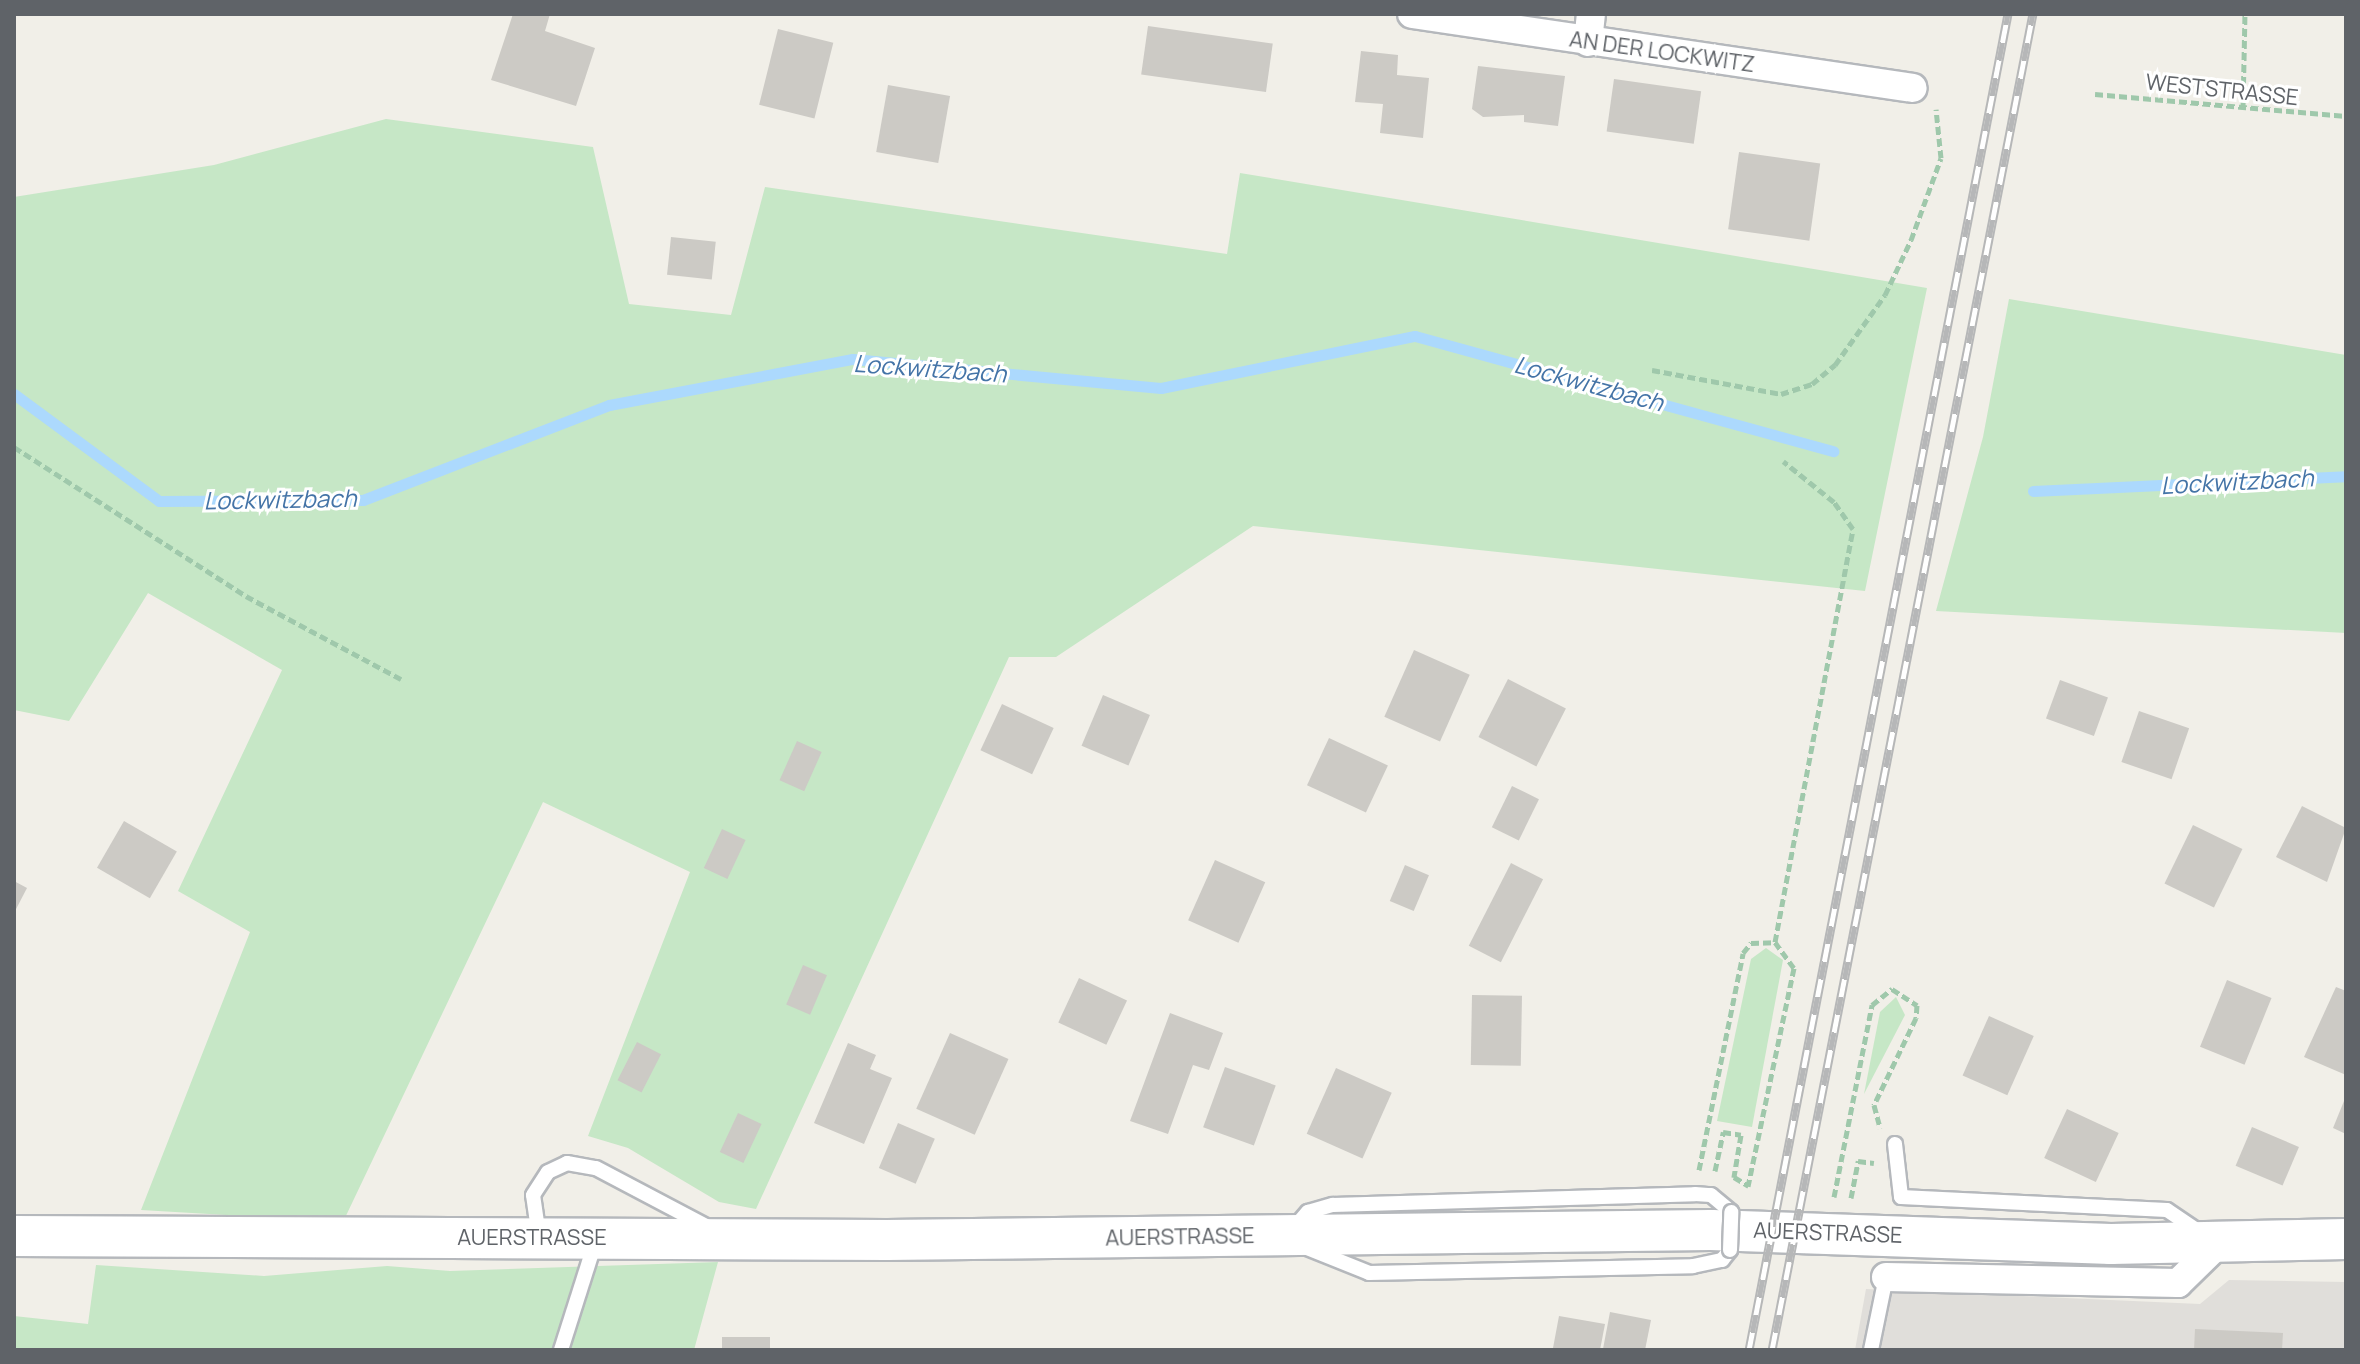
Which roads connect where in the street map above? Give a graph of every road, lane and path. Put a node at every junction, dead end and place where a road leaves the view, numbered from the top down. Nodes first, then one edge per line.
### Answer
1 (1412, 14) edge
2 (2245, 14) edge
3 (1590, 28) edge
4 (1913, 88) joint
5 (2095, 94) dead end
6 (2243, 108) junction
7 (2346, 116) edge
8 (1652, 370) dead end
9 (14, 447) edge
10 (1783, 461) dead end
11 (401, 679) dead end
12 (1775, 942) junction
13 (1895, 1144) joint
14 (1876, 1163) dead end
15 (1715, 1169) dead end
16 (1695, 1194) junction
17 (1849, 1204) dead end
18 (1832, 1205) dead end
19 (14, 1236) edge
20 (1286, 1237) junction
21 (539, 1238) junction
22 (596, 1238) junction
23 (729, 1239) junction
24 (2346, 1239) edge
25 (2217, 1245) junction
26 (1886, 1277) joint
27 (561, 1350) edge
28 (1871, 1350) edge

1 - 3 street, AN DER LOCKWITZ
2 - 6 path
3 - 4 street, AN DER LOCKWITZ
4 - 8 path
5 - 6 path, WESTSTRASSE
6 - 7 path, WESTSTRASSE
9 - 11 path
10 - 12 path
12 - 15 path
12 - 16 path
13 - 18 path
13 - 25 lane
14 - 17 path
16 - 20 lane
16 - 20 lane, bridge
19 - 21 street, AUERSTRASSE
20 - 23 street, AUERSTRASSE
20 - 25 street, AUERSTRASSE
21 - 22 street, AUERSTRASSE
21 - 23 lane
22 - 23 street, AUERSTRASSE
22 - 27 lane
24 - 25 street, AUERSTRASSE
25 - 26 street
26 - 28 lane

